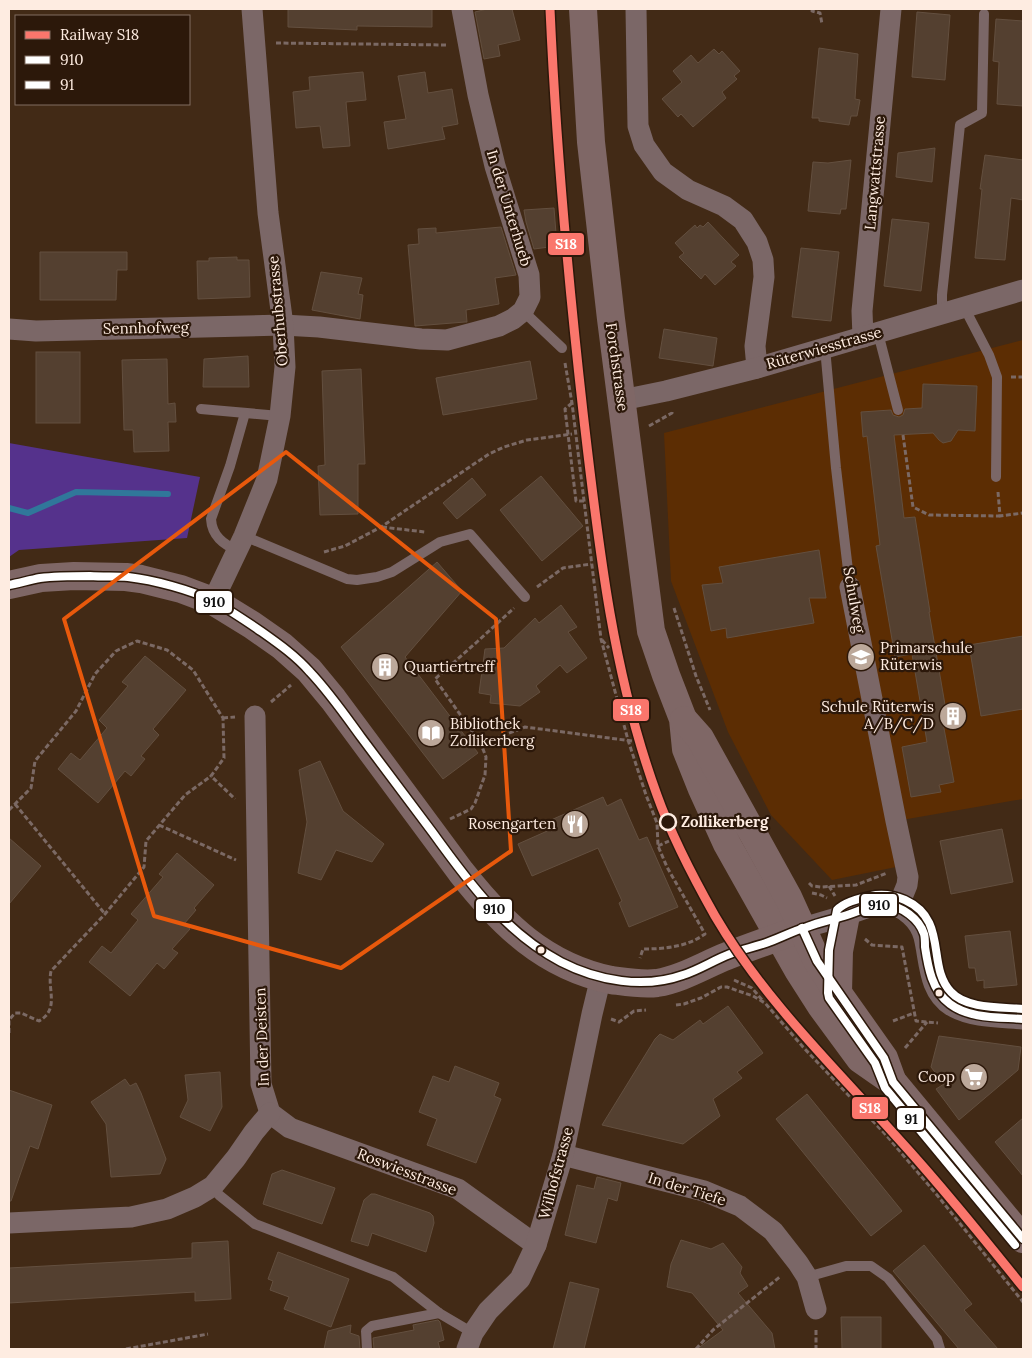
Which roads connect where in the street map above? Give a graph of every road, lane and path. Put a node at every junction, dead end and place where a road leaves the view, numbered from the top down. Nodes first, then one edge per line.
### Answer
1 (252, 9) edge
2 (462, 9) edge
3 (583, 9) edge
4 (636, 9) edge
5 (813, 9) edge
6 (891, 9) edge
7 (984, 14) dead end
8 (822, 24) dead end
9 (255, 42) junction
10 (468, 45) junction
11 (1023, 290) edge
12 (964, 307) junction
13 (523, 311) junction
14 (942, 314) junction
15 (283, 325) junction
16 (9, 329) edge
17 (871, 335) junction
18 (562, 348) joint
19 (825, 348) junction
20 (757, 368) junction
21 (622, 400) junction
22 (572, 403) junction
23 (200, 409) dead end
24 (898, 410) dead end
25 (245, 413) junction
26 (672, 413) dead end
27 (280, 416) junction
28 (649, 426) dead end
29 (570, 434) junction
30 (903, 435) dead end
31 (996, 477) joint
32 (584, 501) junction
33 (1023, 513) edge
34 (1000, 516) junction
35 (241, 544) junction
36 (299, 559) junction
37 (591, 564) junction
38 (9, 585) edge
39 (850, 587) joint
40 (525, 597) junction
41 (213, 602) junction
42 (674, 606) dead end
43 (601, 639) junction
44 (608, 648) dead end
45 (710, 711) dead end
46 (255, 716) dead end
47 (630, 741) junction
48 (481, 744) junction
49 (211, 776) junction
50 (15, 804) junction
51 (9, 810) edge
52 (256, 819) junction
53 (159, 825) junction
54 (429, 829) junction
55 (669, 841) dead end
56 (658, 846) junction
57 (257, 870) junction
58 (808, 882) dead end
59 (907, 884) junction
60 (856, 885) junction
61 (829, 886) junction
62 (807, 891) dead end
63 (842, 902) junction
64 (898, 907) junction
65 (105, 914) junction
66 (791, 932) junction
67 (640, 958) dead end
68 (602, 978) junction
69 (721, 987) dead end
70 (838, 993) junction
71 (653, 1009) dead end
72 (914, 1013) dead end
73 (605, 1018) dead end
74 (1023, 1019) edge
75 (893, 1021) dead end
76 (927, 1022) dead end
77 (9, 1033) edge
78 (905, 1048) dead end
79 (893, 1082) junction
80 (270, 1112) junction
81 (563, 1155) junction
82 (213, 1186) junction
83 (9, 1223) edge
84 (1023, 1239) edge
85 (536, 1244) junction
86 (802, 1270) junction
87 (1023, 1302) edge
88 (816, 1309) dead end
89 (439, 1313) junction
90 (208, 1334) dead end
91 (470, 1341) edge
92 (126, 1349) edge
93 (367, 1349) edge
94 (696, 1349) edge
95 (940, 1349) edge

1 - 9 street, Oberhubstrasse
2 - 10 street, In der Unterhueb
3 - 21 main road, Forchstrasse
4 - 20 street
5 - 8 path
6 - 17 street, Langwattstrasse
7 - 14 lane
9 - 10 path
9 - 15 street, Oberhubstrasse
10 - 13 street, In der Unterhueb
11 - 12 street, Rüterwiesstrasse
12 - 14 street, Rüterwiesstrasse
12 - 31 lane
13 - 15 street
13 - 18 lane
14 - 17 street, Rüterwiesstrasse
15 - 16 street, Sennhofweg
15 - 27 street, Oberhubstrasse
17 - 19 street, Rüterwiesstrasse
17 - 24 lane
18 - 22 path
19 - 20 street, Rüterwiesstrasse
19 - 39 lane, Schulweg
20 - 21 street, Rüterwiesstrasse
21 - 66 main road, Forchstrasse
22 - 29 path
22 - 32 path
23 - 25 lane
25 - 27 lane
25 - 35 lane
26 - 28 path
27 - 35 street, Oberhubstrasse
29 - 32 path
29 - 36 path
30 - 34 path
31 - 34 path
32 - 37 path
33 - 34 path
35 - 36 lane
35 - 41 street, Oberhubstrasse
36 - 40 lane
37 - 40 path
37 - 43 path
38 - 41 main road
39 - 59 street, Schulweg
40 - 48 path
41 - 54 main road
42 - 45 path
43 - 44 path
43 - 47 path
46 - 52 street, In der Deisten
47 - 48 path
47 - 56 path
48 - 54 path
49 - 50 path
49 - 52 path
49 - 53 path
50 - 51 path
50 - 65 path
52 - 57 street, In der Deisten
53 - 57 path
53 - 65 path
54 - 68 main road
55 - 56 path
56 - 67 path
57 - 80 street, In der Deisten
58 - 61 path
59 - 60 path
59 - 64 street, Schulweg
60 - 61 path
60 - 63 path
61 - 63 path
62 - 63 path
63 - 64 street
63 - 66 street
63 - 70 main road
64 - 74 street
65 - 77 path
66 - 68 main road
66 - 70 main road, Forchstrasse
66 - 79 main road, Forchstrasse
68 - 81 street, Wilhofstrasse
69 - 87 path
70 - 79 main road, Forchstrasse
71 - 73 path
72 - 75 path
76 - 78 path
79 - 84 main road, Forchstrasse
80 - 82 street
80 - 85 street, Roswiesstrasse
81 - 85 street, Wilhofstrasse
81 - 86 street, In der Tiefe
82 - 83 street
82 - 89 lane
85 - 91 street, Wilhofstrasse
86 - 88 street, In der Tiefe
86 - 94 path
86 - 95 lane
89 - 91 lane
89 - 93 lane
90 - 92 path

